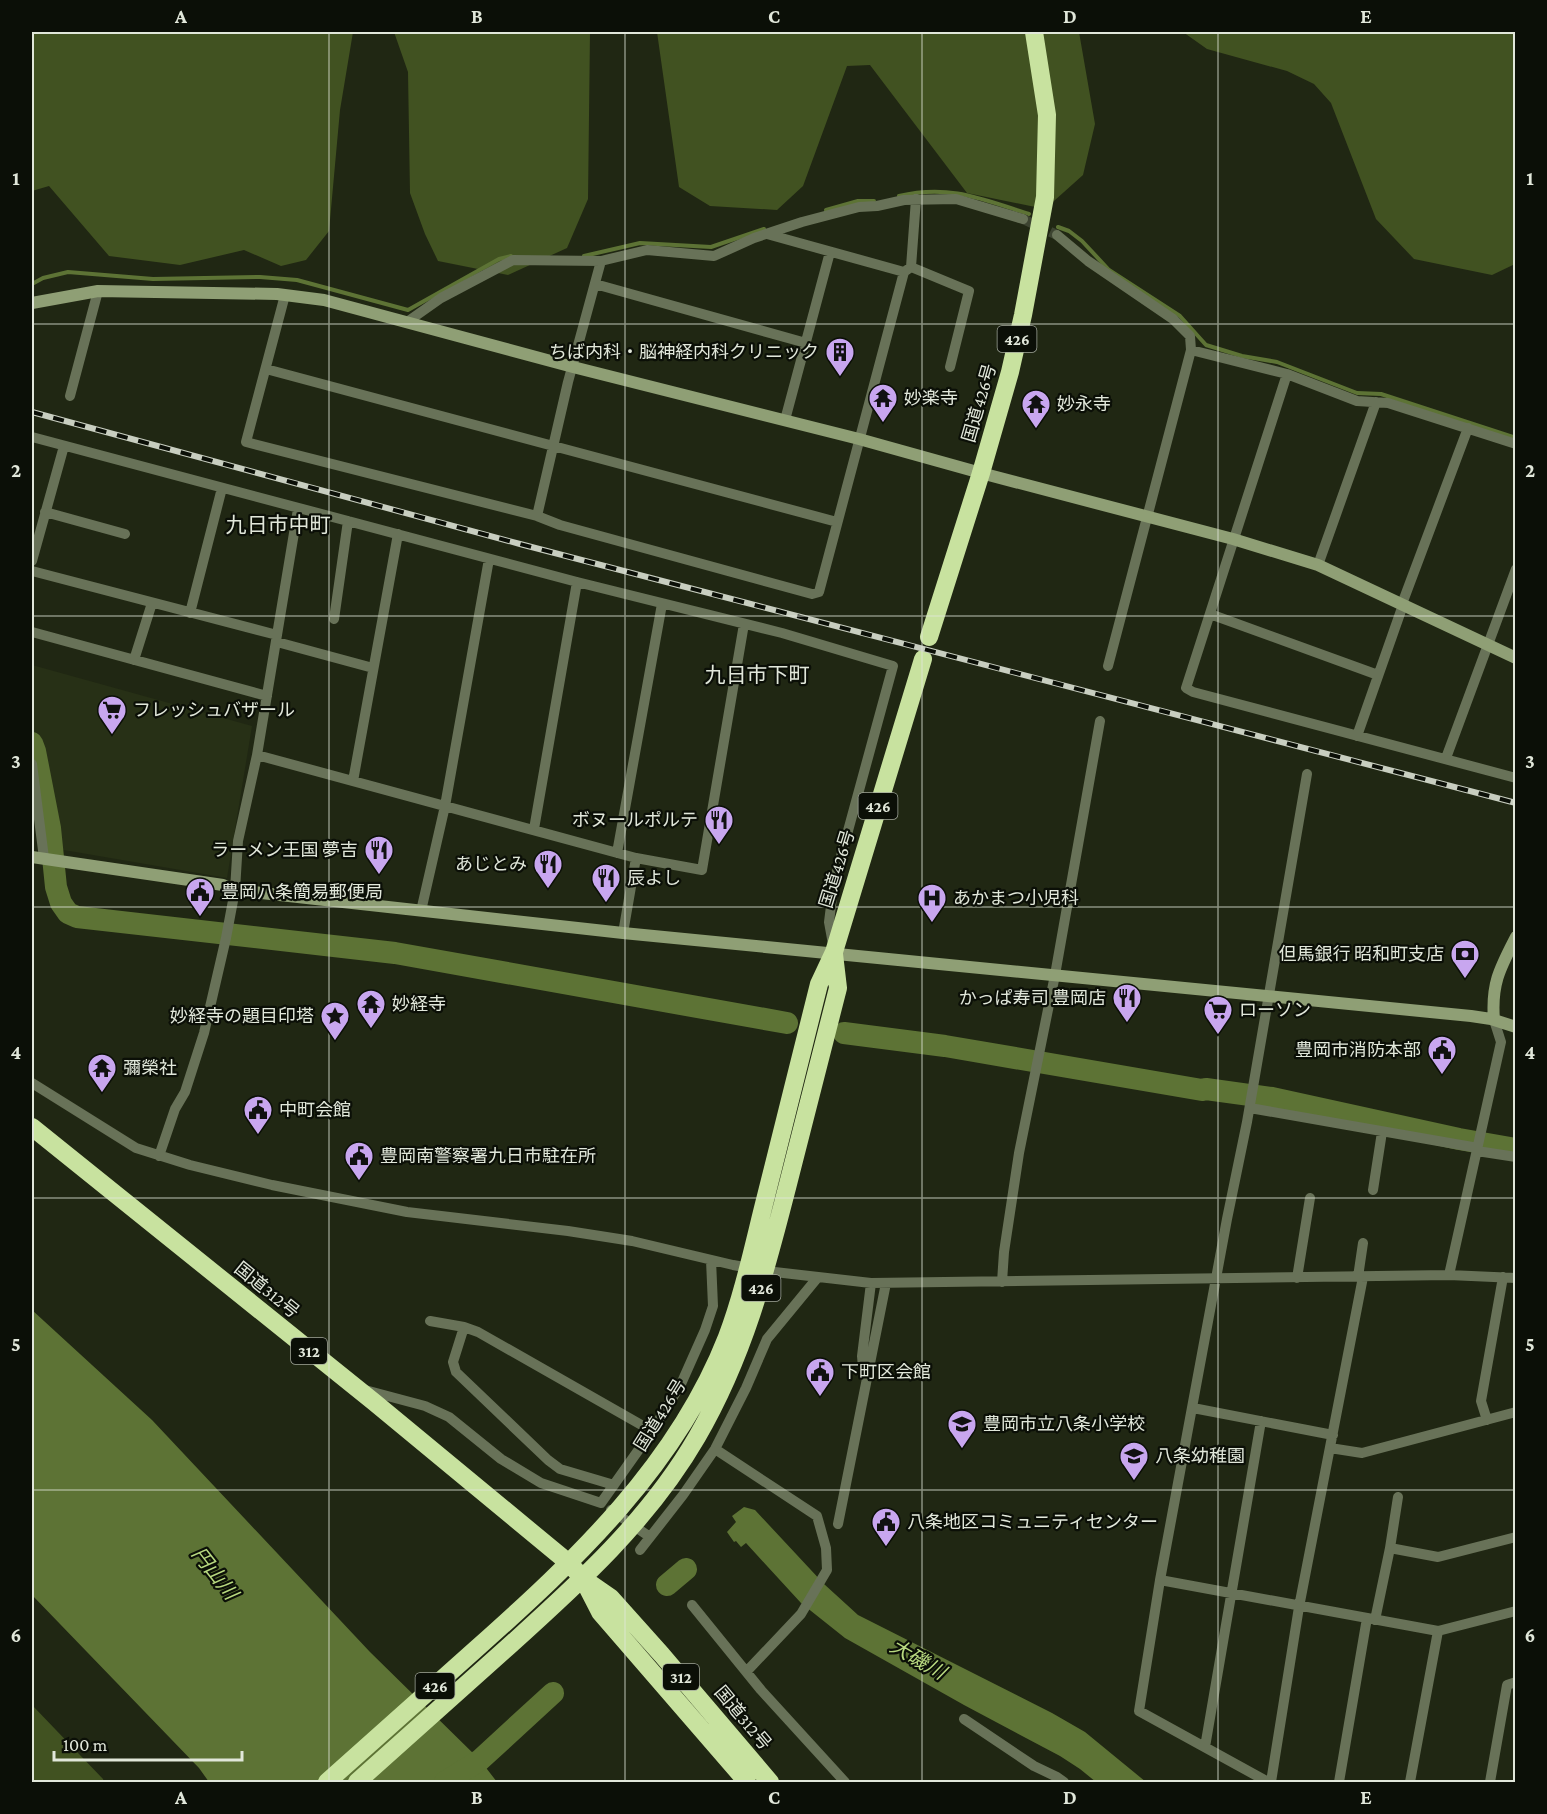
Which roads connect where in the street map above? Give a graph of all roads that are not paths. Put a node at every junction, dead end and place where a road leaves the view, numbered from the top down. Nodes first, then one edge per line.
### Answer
1 (1034, 32) edge
2 (916, 199) junction
3 (1023, 219) tunnel mouth
4 (767, 234) junction
5 (1057, 235) tunnel mouth
6 (830, 252) junction
7 (601, 261) junction
8 (908, 270) junction
9 (595, 284) junction
10 (98, 291) junction
11 (285, 295) junction
12 (32, 303) edge
13 (406, 322) junction
14 (806, 343) junction
15 (1191, 350) junction
16 (573, 367) junction
17 (950, 367) dead end
18 (266, 369) junction
19 (1287, 374) junction
20 (70, 396) dead end
21 (1376, 402) junction
22 (785, 420) junction
23 (1468, 428) junction
24 (32, 437) edge
25 (859, 439) junction
26 (1515, 444) edge
27 (63, 446) junction
28 (553, 446) junction
29 (981, 473) junction
30 (222, 488) junction
31 (298, 509) junction
32 (45, 512) junction
33 (537, 516) junction
34 (1149, 516) junction
35 (348, 521) junction
36 (837, 522) junction
37 (125, 534) dead end
38 (398, 534) junction
39 (1233, 539) junction
40 (489, 558) junction
41 (32, 561) edge
42 (1318, 565) junction
43 (1515, 569) edge
44 (32, 571) edge
45 (577, 582) junction
46 (152, 603) junction
47 (662, 604) junction
48 (1402, 605) junction
49 (190, 613) junction
50 (1210, 614) junction
51 (334, 619) dead end
52 (744, 624) junction
53 (32, 632) edge
54 (929, 637) dead end
55 (277, 638) junction
56 (1487, 645) junction
57 (1515, 658) edge
58 (922, 659) dead end
59 (134, 660) junction
60 (1108, 666) dead end
61 (373, 668) junction
62 (1378, 675) junction
63 (267, 696) junction
64 (1100, 721) dead end
65 (1357, 735) junction
66 (258, 755) junction
67 (1446, 758) junction
68 (32, 764) edge
69 (1307, 774) dead end
70 (1515, 778) edge
71 (352, 781) junction
72 (445, 806) junction
73 (534, 829) junction
74 (617, 853) junction
75 (47, 858) edge
76 (636, 858) junction
77 (235, 890) junction
78 (421, 911) junction
79 (623, 933) junction
80 (1515, 937) edge
81 (834, 952) junction
82 (1055, 975) junction
83 (1269, 997) junction
84 (1494, 1020) junction
85 (1515, 1027) edge
86 (32, 1083) edge
87 (1250, 1108) junction
88 (32, 1127) edge
89 (1383, 1132) junction
90 (1477, 1150) junction
91 (159, 1156) junction
92 (1515, 1157) edge
93 (1373, 1190) dead end
94 (1310, 1198) dead end
95 (1363, 1243) dead end
96 (711, 1260) junction
97 (757, 1269) junction
98 (1449, 1275) junction
99 (818, 1277) junction
100 (1361, 1277) junction
101 (1503, 1277) junction
102 (1297, 1278) junction
103 (1515, 1278) edge
104 (1217, 1279) junction
105 (1002, 1282) junction
106 (871, 1283) junction
107 (886, 1283) junction
108 (430, 1321) dead end
109 (464, 1328) junction
110 (868, 1372) junction
111 (356, 1388) junction
112 (1193, 1408) junction
113 (1515, 1412) edge
114 (1487, 1420) junction
115 (1261, 1421) junction
116 (652, 1431) junction
117 (1333, 1435) junction
118 (1330, 1448) junction
119 (714, 1449) junction
120 (614, 1485) junction
121 (1398, 1497) dead end
122 (609, 1508) junction
123 (838, 1524) dead end
124 (634, 1526) junction
125 (650, 1537) junction
126 (1515, 1537) edge
127 (1390, 1548) junction
128 (640, 1550) dead end
129 (570, 1564) junction
130 (583, 1579) junction
131 (1160, 1580) junction
132 (1232, 1594) junction
133 (692, 1605) dead end
134 (1299, 1607) junction
135 (1515, 1611) edge
136 (1371, 1619) junction
137 (1438, 1631) junction
138 (747, 1671) junction
139 (1515, 1682) edge
140 (964, 1719) dead end
141 (1205, 1747) junction
142 (327, 1782) edge
143 (357, 1782) edge
144 (747, 1782) edge
145 (770, 1782) edge
146 (845, 1782) edge
147 (1064, 1782) edge
148 (1269, 1782) edge
149 (1339, 1782) edge
150 (1410, 1782) edge
151 (1490, 1782) edge

1 - 29 highway, 国道426号 / 426
2 - 3 street
2 - 4 street
2 - 8 street
4 - 6 street
4 - 7 street
5 - 15 street
6 - 8 street
6 - 14 street
7 - 9 street
7 - 13 street
8 - 17 street
8 - 25 street
9 - 14 street
9 - 16 street
10 - 11 street
10 - 12 street
10 - 20 street
11 - 13 street
11 - 18 street
13 - 16 street
14 - 22 street
15 - 19 street
15 - 34 street
16 - 22 street
16 - 28 street
18 - 28 street
18 - 33 street
19 - 21 street
19 - 39 street
21 - 23 street
21 - 42 street
22 - 25 street
23 - 26 street
23 - 48 street
24 - 27 street
25 - 29 street
25 - 36 street
27 - 30 street
27 - 32 street
28 - 33 street
28 - 36 street
29 - 34 street
29 - 54 highway, 国道426号 / 426
30 - 31 street
30 - 49 street
31 - 35 street
31 - 55 street
32 - 37 street
32 - 41 street
33 - 36 street
34 - 39 street
34 - 60 street
35 - 38 street
35 - 51 street
38 - 40 street
38 - 61 street
39 - 42 street
39 - 50 street
40 - 45 street
40 - 72 street
42 - 48 street
43 - 56 street
44 - 46 street
45 - 47 street
45 - 73 street
46 - 49 street
46 - 59 street
47 - 52 street
47 - 74 street
48 - 56 street
48 - 62 street
49 - 55 street
50 - 62 street
50 - 65 street
52 - 76 street
52 - 81 street
53 - 59 street
55 - 61 street
55 - 63 street
56 - 57 street
56 - 67 street
58 - 81 highway, 国道426号 / 426
59 - 63 street
61 - 71 street
62 - 65 street
63 - 66 street
64 - 82 street
65 - 67 street
66 - 71 street
66 - 77 street
67 - 70 street
68 - 75 street
69 - 83 street
71 - 72 street
72 - 73 street
72 - 78 street
73 - 74 street
74 - 76 street
75 - 77 street
76 - 79 street
77 - 78 street
77 - 91 street
78 - 79 street
79 - 81 street
80 - 84 street
81 - 82 street
81 - 97 highway, 国道426号 / 426
82 - 83 street
82 - 105 street
83 - 84 street
83 - 87 street
84 - 85 street
84 - 90 street
86 - 91 street
87 - 89 street
87 - 104 street
88 - 111 highway, 国道312号 / 312
89 - 90 street
89 - 93 street
90 - 92 street
90 - 98 street
91 - 96 street
94 - 102 street
95 - 100 street
96 - 97 street
96 - 116 street
97 - 99 street
97 - 122 highway, 国道426号 / 426
97 - 124 highway, 国道426号 / 426
98 - 100 street
98 - 101 street
99 - 106 street
99 - 119 street
100 - 102 street
100 - 117 street
101 - 103 street
101 - 114 street
102 - 104 street
104 - 105 street
104 - 112 street
105 - 107 street
106 - 107 street
106 - 110 street
107 - 110 street
108 - 109 street
109 - 116 street
109 - 120 street
110 - 123 street
111 - 122 street
111 - 129 highway, 国道312号 / 312
112 - 115 street
112 - 131 street
113 - 114 street
114 - 118 street
115 - 117 street
115 - 132 street
116 - 120 street
117 - 118 street
118 - 134 street
119 - 125 street
119 - 138 street
120 - 122 street
121 - 127 street
122 - 124 street
122 - 129 highway, 国道426号 / 426
124 - 125 street
124 - 130 highway, 国道426号 / 426
125 - 128 street
126 - 127 street
127 - 136 street
129 - 130 highway, 国道312号 / 312
129 - 142 highway, 国道426号 / 426
130 - 143 highway, 国道426号 / 426
130 - 144 highway, 国道312号 / 312
130 - 145 highway, 国道312号 / 312
131 - 132 street
131 - 141 street
132 - 134 street
132 - 141 street
133 - 138 street
134 - 136 street
134 - 148 street
135 - 137 street
136 - 137 street
136 - 149 street
137 - 150 street
138 - 146 street
139 - 151 street
140 - 147 street
141 - 148 street

